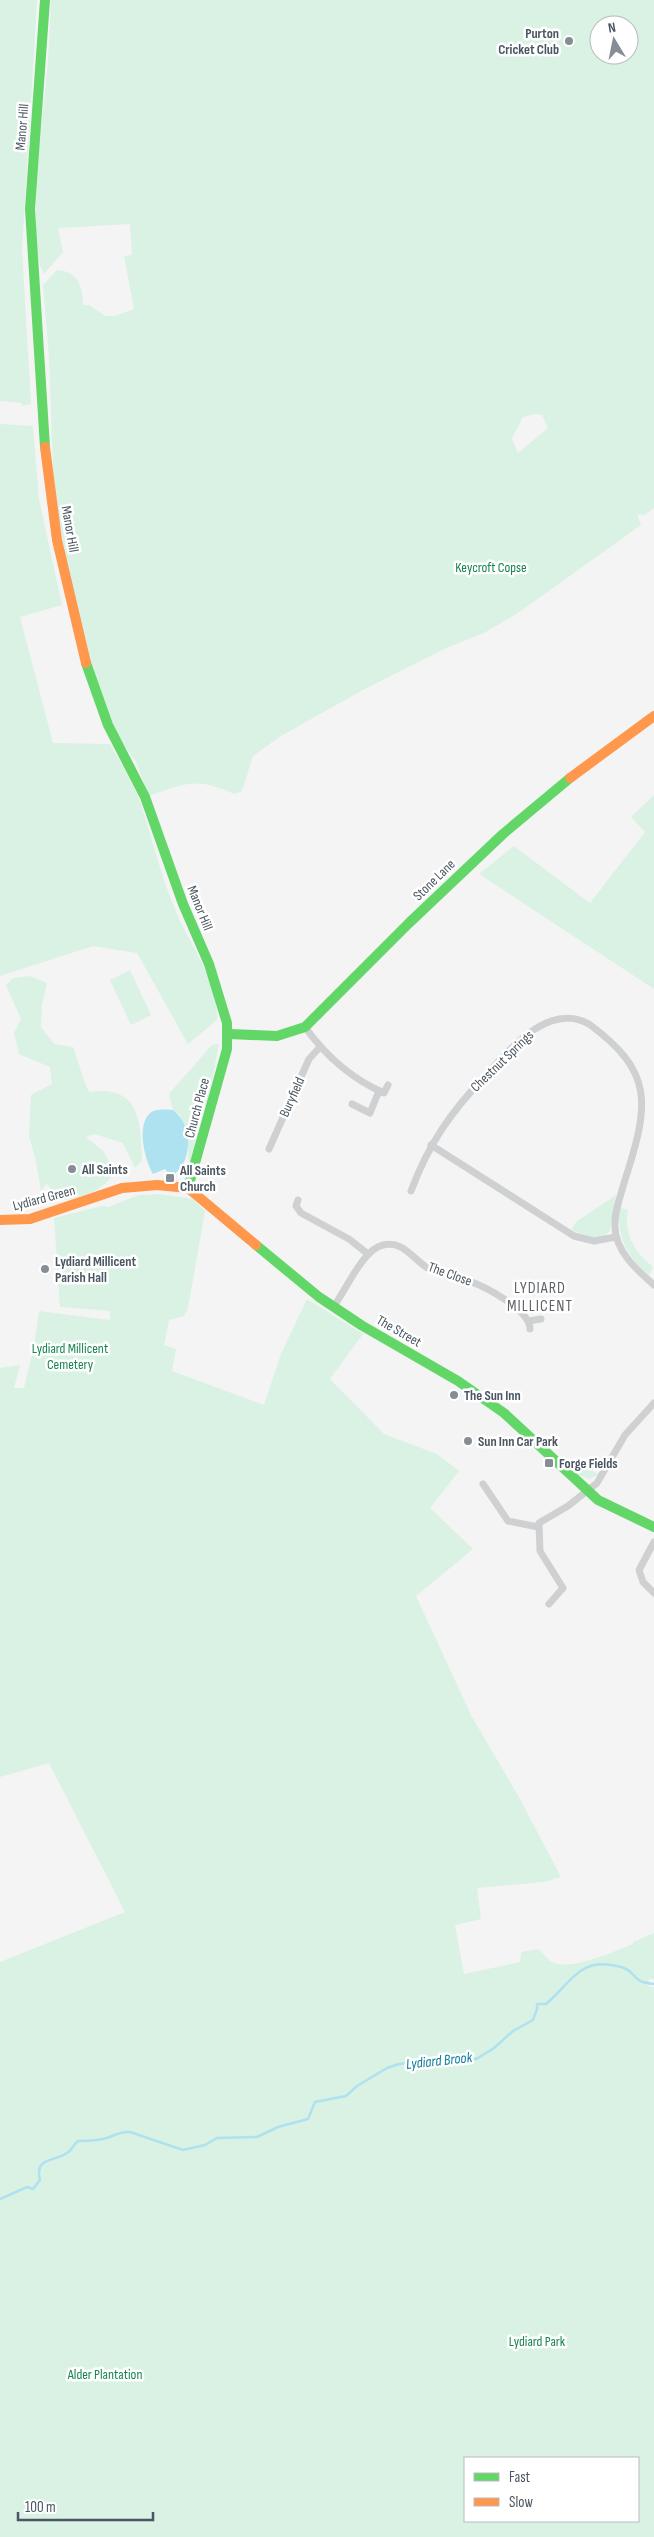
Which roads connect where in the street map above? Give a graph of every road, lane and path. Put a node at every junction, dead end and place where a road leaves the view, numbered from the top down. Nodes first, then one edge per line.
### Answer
1 (45, 0) edge
2 (654, 716) edge
3 (305, 1027) junction
4 (228, 1034) junction
5 (320, 1047) junction
6 (632, 1054) dead end
7 (388, 1085) dead end
8 (380, 1091) junction
9 (352, 1104) dead end
10 (649, 1109) dead end
11 (430, 1145) junction
12 (269, 1149) dead end
13 (188, 1188) junction
14 (411, 1191) dead end
15 (298, 1200) dead end
16 (0, 1220) edge
17 (616, 1237) junction
18 (368, 1254) junction
19 (654, 1285) edge
20 (334, 1306) junction
21 (541, 1319) dead end
22 (654, 1403) edge
23 (483, 1484) dead end
24 (587, 1492) junction
25 (654, 1527) edge
26 (538, 1528) junction
27 (654, 1542) edge
28 (654, 1593) edge
29 (549, 1604) dead end

1 - 4 street, Manor Hill
2 - 3 street, Stone Lane
3 - 4 street, Stone Lane
3 - 5 street
4 - 13 street, Church Place
5 - 8 street
5 - 12 street, Buryfield
6 - 11 street, Chestnut Springs
7 - 8 street
8 - 9 street
10 - 17 street
11 - 14 street, Chestnut Springs
11 - 17 street
13 - 16 street, Lydiard Green
13 - 20 street, The Street
15 - 18 street
17 - 19 street
18 - 20 street
18 - 21 street, The Close
20 - 24 street, The Street
22 - 24 street
23 - 26 street
24 - 25 street, The Street
24 - 26 street
26 - 29 street
27 - 28 street

